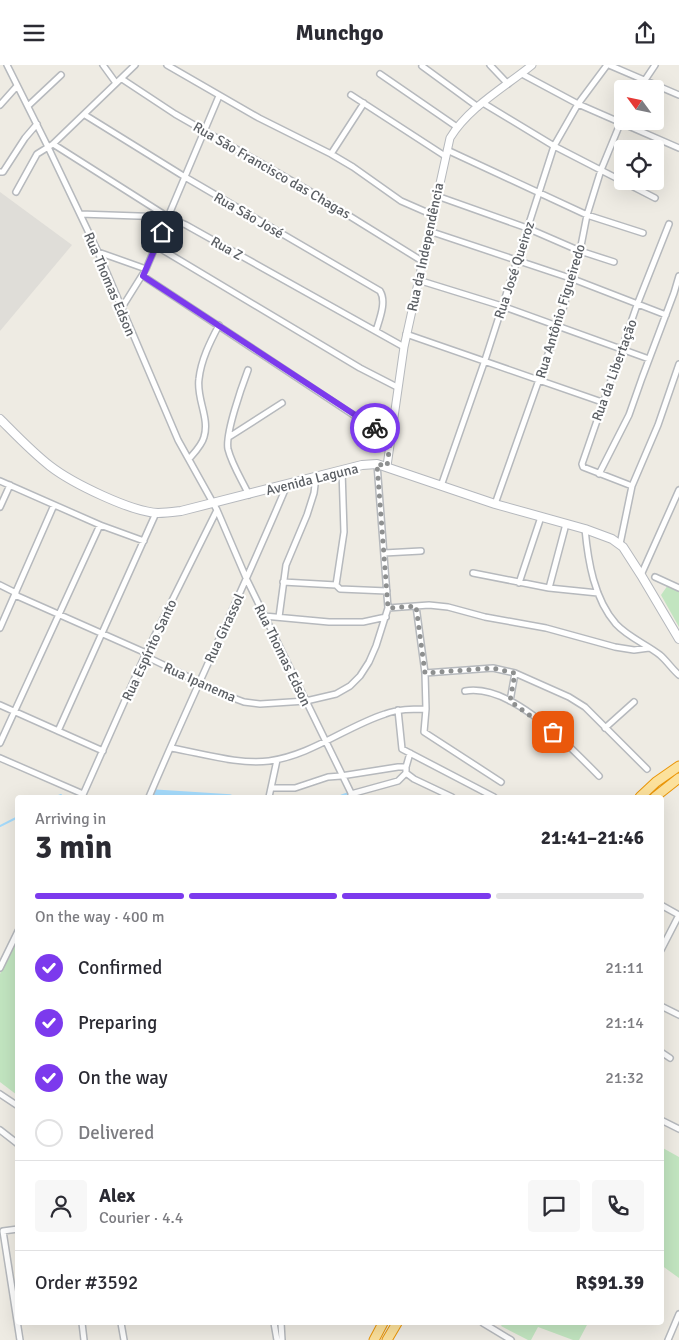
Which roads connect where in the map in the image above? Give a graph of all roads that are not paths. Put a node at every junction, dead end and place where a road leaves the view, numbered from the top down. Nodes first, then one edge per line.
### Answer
1 (7, 65) edge
2 (103, 65) edge
3 (135, 65) edge
4 (167, 65) edge
5 (490, 65) edge
6 (532, 65) edge
7 (608, 65) edge
8 (655, 65) edge
9 (422, 66) dead end
10 (380, 73) dead end
11 (522, 74) junction
12 (61, 75) dead end
13 (122, 79) junction
14 (644, 80) joint
15 (116, 83) junction
16 (508, 85) junction
17 (17, 86) junction
18 (664, 89) edge
19 (351, 95) dead end
20 (679, 95) edge
21 (219, 96) junction
22 (364, 103) junction
23 (578, 104) junction
24 (0, 105) edge
25 (481, 105) junction
26 (28, 106) junction
27 (85, 115) junction
28 (614, 117) edge
29 (37, 124) junction
30 (457, 127) junction
31 (618, 130) edge
32 (642, 130) edge
33 (204, 131) junction
34 (51, 145) junction
35 (554, 147) junction
36 (679, 148) edge
37 (446, 153) junction
38 (332, 154) junction
39 (2, 171) edge
40 (601, 171) junction
41 (185, 177) junction
42 (16, 192) dead end
43 (539, 193) junction
44 (437, 196) junction
45 (655, 198) dead end
46 (80, 214) junction
47 (433, 215) junction
48 (587, 215) junction
49 (168, 217) junction
50 (669, 224) dead end
51 (527, 228) junction
52 (429, 231) junction
53 (644, 233) dead end
54 (156, 246) junction
55 (580, 251) junction
56 (98, 252) junction
57 (516, 259) junction
58 (422, 261) junction
59 (614, 262) dead end
60 (146, 269) junction
61 (143, 276) junction
62 (679, 276) edge
63 (573, 279) junction
64 (418, 280) junction
65 (637, 305) junction
66 (502, 306) junction
67 (121, 309) junction
68 (666, 315) junction
69 (219, 325) junction
70 (558, 326) junction
71 (376, 331) junction
72 (406, 334) junction
73 (404, 347) junction
74 (622, 349) junction
75 (649, 359) junction
76 (485, 360) junction
77 (679, 365) edge
78 (248, 371) dead end
79 (539, 379) junction
80 (397, 387) junction
81 (602, 402) junction
82 (282, 403) dead end
83 (0, 419) edge
84 (229, 437) junction
85 (391, 437) junction
86 (189, 459) junction
87 (377, 464) junction
88 (387, 466) junction
89 (342, 470) junction
90 (599, 474) junction
91 (316, 477) junction
92 (0, 481) edge
93 (10, 485) junction
94 (287, 485) junction
95 (441, 486) junction
96 (632, 486) junction
97 (679, 490) edge
98 (249, 495) junction
99 (495, 504) junction
100 (54, 505) junction
101 (0, 507) edge
102 (215, 507) junction
103 (156, 513) junction
104 (542, 517) junction
105 (566, 524) junction
106 (100, 525) junction
107 (585, 529) junction
108 (144, 541) junction
109 (620, 545) junction
110 (421, 551) dead end
111 (384, 553) junction
112 (473, 573) dead end
113 (641, 575) junction
114 (656, 577) dead end
115 (247, 580) junction
116 (282, 582) junction
117 (519, 583) junction
118 (0, 585) edge
119 (336, 585) junction
120 (549, 588) junction
121 (679, 588) edge
122 (387, 591) junction
123 (598, 593) junction
124 (15, 594) junction
125 (416, 606) junction
126 (388, 608) junction
127 (58, 614) junction
128 (264, 616) junction
129 (279, 617) junction
130 (386, 617) junction
131 (0, 628) edge
132 (103, 633) junction
133 (679, 639) edge
134 (649, 648) junction
135 (146, 655) junction
136 (425, 673) junction
137 (515, 673) junction
138 (679, 675) edge
139 (199, 683) junction
140 (465, 691) dead end
141 (306, 701) junction
142 (510, 701) junction
143 (634, 701) dead end
144 (0, 705) edge
145 (426, 709) junction
146 (398, 710) junction
147 (15, 712) junction
148 (605, 728) junction
149 (58, 731) junction
150 (325, 742) junction
151 (0, 743) edge
152 (171, 748) junction
153 (103, 751) junction
154 (410, 753) junction
155 (0, 758) edge
156 (277, 760) junction
157 (679, 766) edge
158 (647, 769) dead end
159 (406, 771) junction
160 (599, 775) dead end
161 (342, 776) junction
162 (679, 778) edge
163 (501, 782) dead end
164 (271, 788) junction
165 (81, 795) edge
166 (83, 795) edge
167 (151, 795) edge
168 (269, 795) edge
169 (352, 795) edge
170 (355, 795) edge
171 (448, 795) edge
172 (490, 795) edge
173 (642, 795) edge
174 (658, 795) edge
175 (664, 907) edge
176 (679, 915) edge
177 (15, 937) edge
178 (664, 944) edge
179 (0, 968) edge
180 (664, 1008) edge
181 (679, 1015) edge
182 (664, 1054) edge
183 (670, 1057) dead end
184 (0, 1094) edge
185 (15, 1104) edge
186 (664, 1122) edge
187 (679, 1129) edge
188 (0, 1130) edge
189 (15, 1142) edge
190 (15, 1229) edge
191 (15, 1276) edge
192 (10, 1277) junction
193 (15, 1300) edge
194 (679, 1314) edge
195 (20, 1325) edge
196 (82, 1325) edge
197 (121, 1325) edge
198 (274, 1325) edge
199 (281, 1325) edge
200 (382, 1325) edge
201 (396, 1325) edge
202 (486, 1325) edge
203 (672, 1330) junction
204 (679, 1334) edge
205 (20, 1340) edge
206 (84, 1340) edge
207 (124, 1340) edge
208 (277, 1340) edge
209 (282, 1340) edge
210 (374, 1340) edge
211 (387, 1340) edge
212 (511, 1340) edge
213 (668, 1340) edge

1 - 17 street, Rua Thomas Edson
2 - 15 street
3 - 13 street
4 - 21 street
5 - 16 street
6 - 11 street, Rua da Independência
7 - 14 street
7 - 23 street, Rua José Queiroz
8 - 14 street
9 - 25 street
10 - 30 street
11 - 16 street, Rua da Independência
11 - 23 street
12 - 26 street
13 - 15 street
13 - 33 street, Rua São Francisco das Chagas
15 - 27 street
16 - 25 street, Rua da Independência
17 - 24 street
17 - 26 street, Rua Thomas Edson
18 - 20 street
19 - 22 street
21 - 33 street
21 - 38 street
22 - 37 street
22 - 38 street
23 - 28 street
23 - 35 street, Rua José Queiroz
25 - 30 street, Rua da Independência
25 - 35 street
26 - 29 street, Rua Thomas Edson
27 - 34 street
27 - 41 street, Rua São José
29 - 34 street, Rua Thomas Edson
29 - 39 street
30 - 37 street, Rua da Independência
31 - 40 street, Rua Antônio Figueiredo
32 - 36 street
33 - 41 street
33 - 58 street, Rua São Francisco das Chagas
34 - 42 street
34 - 46 street, Rua Thomas Edson
34 - 49 street, Rua Z
35 - 40 street
35 - 43 street, Rua José Queiroz
37 - 43 street
37 - 44 street, Rua da Independência
38 - 47 street
40 - 45 street
40 - 48 street, Rua Antônio Figueiredo
41 - 49 street
41 - 71 street, Rua São José
43 - 48 street
43 - 51 street, Rua José Queiroz
44 - 47 street, Rua da Independência
44 - 51 street
46 - 49 street
46 - 56 street, Rua Thomas Edson
47 - 52 street, Rua da Independência
48 - 53 street
48 - 55 street, Rua Antônio Figueiredo
49 - 54 street
49 - 71 street, Rua Z
50 - 65 street, Rua da Libertação
51 - 55 street
51 - 57 street, Rua José Queiroz
52 - 57 street
52 - 58 street, Rua da Independência
54 - 60 street
54 - 80 street
55 - 59 street
55 - 63 street, Rua Antônio Figueiredo
56 - 60 street
56 - 67 street, Rua Thomas Edson
57 - 63 street
57 - 66 street, Rua José Queiroz
58 - 64 street, Rua da Independência
60 - 61 street
61 - 67 street
61 - 69 street
62 - 68 street
63 - 65 street
63 - 70 street, Rua Antônio Figueiredo
64 - 66 street
64 - 72 street, Rua da Independência
65 - 68 street
65 - 74 street, Rua da Libertação
66 - 70 street
66 - 76 street, Rua José Queiroz
67 - 86 street, Rua Thomas Edson
68 - 75 street
69 - 85 street
69 - 86 street
70 - 74 street
70 - 79 street, Rua Antônio Figueiredo
71 - 73 street, Rua Z
72 - 73 street, Rua da Independência
72 - 76 street
73 - 80 street, Rua da Independência
74 - 75 street
74 - 81 street, Rua da Libertação
75 - 90 street
76 - 79 street
76 - 95 street, Rua José Queiroz
77 - 96 street
78 - 84 street
79 - 81 street
79 - 99 street, Rua Antônio Figueiredo
80 - 85 street, Rua da Independência
81 - 90 street, Rua da Libertação
82 - 84 street
83 - 103 main road, Avenida Laguna
84 - 98 street
85 - 88 street, Rua da Independência
86 - 102 street, Rua Thomas Edson
87 - 88 main road, Avenida Laguna
87 - 89 main road, Avenida Laguna
87 - 111 street, Rua Ipanema
88 - 95 main road, Avenida Laguna
89 - 91 main road, Avenida Laguna
89 - 119 street
90 - 96 street, Rua da Libertação
91 - 94 main road, Avenida Laguna
91 - 116 street
92 - 93 street
93 - 100 street
93 - 101 street
94 - 98 main road, Avenida Laguna
94 - 115 street, Rua Girassol
95 - 99 main road, Avenida Laguna
96 - 109 street
97 - 113 street
98 - 102 main road, Avenida Laguna
99 - 104 main road, Avenida Laguna
100 - 106 street
100 - 124 street
102 - 103 main road, Avenida Laguna
102 - 115 street, Rua Thomas Edson
102 - 135 street, Rua Espírito Santo
103 - 108 street
104 - 105 main road, Avenida Laguna
104 - 117 street
105 - 107 main road, Avenida Laguna
105 - 120 street
106 - 108 street
106 - 127 street
107 - 109 main road, Avenida Laguna
107 - 123 street
108 - 132 street
109 - 113 main road, Avenida Laguna
110 - 111 street
111 - 122 street, Rua Ipanema
112 - 117 street
113 - 133 main road, Avenida Laguna
114 - 121 street
115 - 128 street, Rua Thomas Edson
115 - 139 street, Rua Girassol
116 - 119 street
116 - 129 street
117 - 120 street
118 - 124 street, Rua Ipanema
119 - 122 street
120 - 123 street
122 - 126 street, Rua Ipanema
123 - 134 street
124 - 127 street, Rua Ipanema
124 - 131 street
125 - 126 street
125 - 134 street
125 - 136 street
126 - 130 street, Rua Ipanema
127 - 132 street, Rua Ipanema
127 - 147 street
128 - 129 street
128 - 141 street, Rua Thomas Edson
129 - 130 street
130 - 141 street, Rua Ipanema
132 - 135 street, Rua Ipanema
132 - 149 street
134 - 138 street
135 - 139 street, Rua Ipanema
135 - 153 street, Rua Espírito Santo
136 - 137 street
136 - 145 street
137 - 142 street
137 - 148 street
139 - 141 street, Rua Ipanema
139 - 152 street, Rua Girassol
140 - 142 street
141 - 150 street, Rua Thomas Edson
142 - 160 street
143 - 148 street
144 - 147 street
145 - 146 street
145 - 163 street
146 - 150 street
146 - 154 street
147 - 149 street
147 - 151 street
148 - 158 street
149 - 153 street
150 - 156 street
150 - 161 street, Rua Thomas Edson
152 - 156 street
152 - 167 street, Rua Girassol
153 - 166 street, Rua Espírito Santo
154 - 159 street
154 - 172 street
155 - 165 street
156 - 164 street
157 - 173 highway
159 - 161 street
159 - 170 street
159 - 171 street
161 - 164 street
161 - 169 street, Rua Thomas Edson
162 - 174 highway
164 - 168 street
175 - 176 street
176 - 178 street
177 - 179 street
180 - 181 street
182 - 183 street
184 - 185 street
186 - 187 street
188 - 189 street
190 - 192 street
191 - 192 street
192 - 193 street
194 - 203 street
195 - 205 street
196 - 206 street
197 - 207 street
198 - 208 street
199 - 209 street
200 - 210 highway
201 - 211 highway
202 - 212 street
203 - 204 street
203 - 213 street

